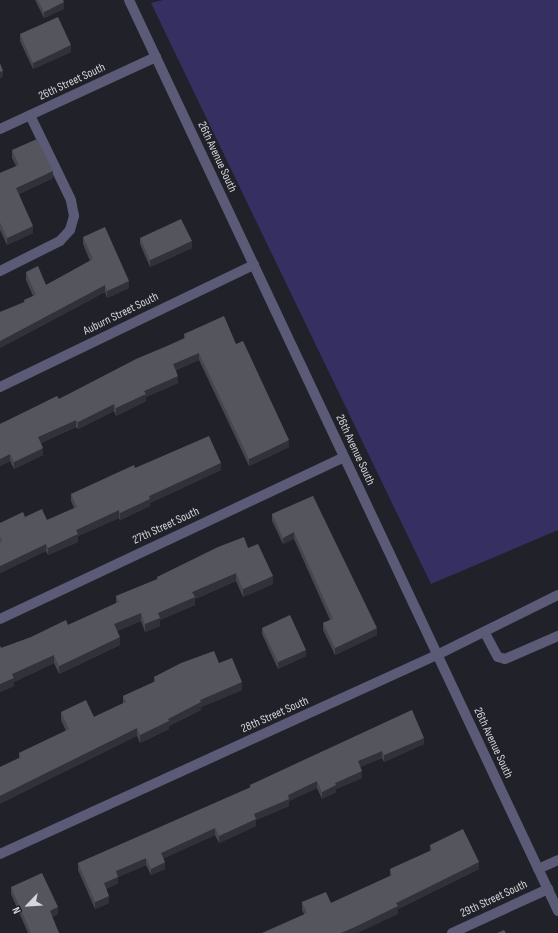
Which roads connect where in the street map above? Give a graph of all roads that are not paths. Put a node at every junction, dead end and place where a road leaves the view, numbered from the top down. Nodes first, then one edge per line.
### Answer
1 (129, 0) edge
2 (156, 58) junction
3 (30, 115) junction
4 (0, 130) edge
5 (254, 265) junction
6 (0, 271) edge
7 (0, 387) edge
8 (344, 457) junction
9 (558, 595) edge
10 (0, 618) edge
11 (485, 633) junction
12 (558, 636) edge
13 (438, 655) junction
14 (0, 854) edge
15 (558, 860) edge
16 (538, 869) junction
17 (548, 888) junction
18 (558, 911) edge
19 (452, 933) edge

1 - 2 street, 26th Avenue South
2 - 3 street, 26th Street South
2 - 5 street, 26th Avenue South
3 - 4 street, 26th Street South
3 - 6 street
5 - 7 street, Auburn Street South
5 - 8 street, 26th Avenue South
8 - 10 street, 27th Street South
8 - 13 street, 26th Avenue South
9 - 11 street, 28th Street South
11 - 12 street
11 - 13 street, 28th Street South
13 - 14 street, 28th Street South
13 - 16 street, 26th Avenue South
15 - 16 street
16 - 17 street, 26th Avenue South
17 - 18 street, 26th Avenue South
17 - 19 street, 29th Street South

